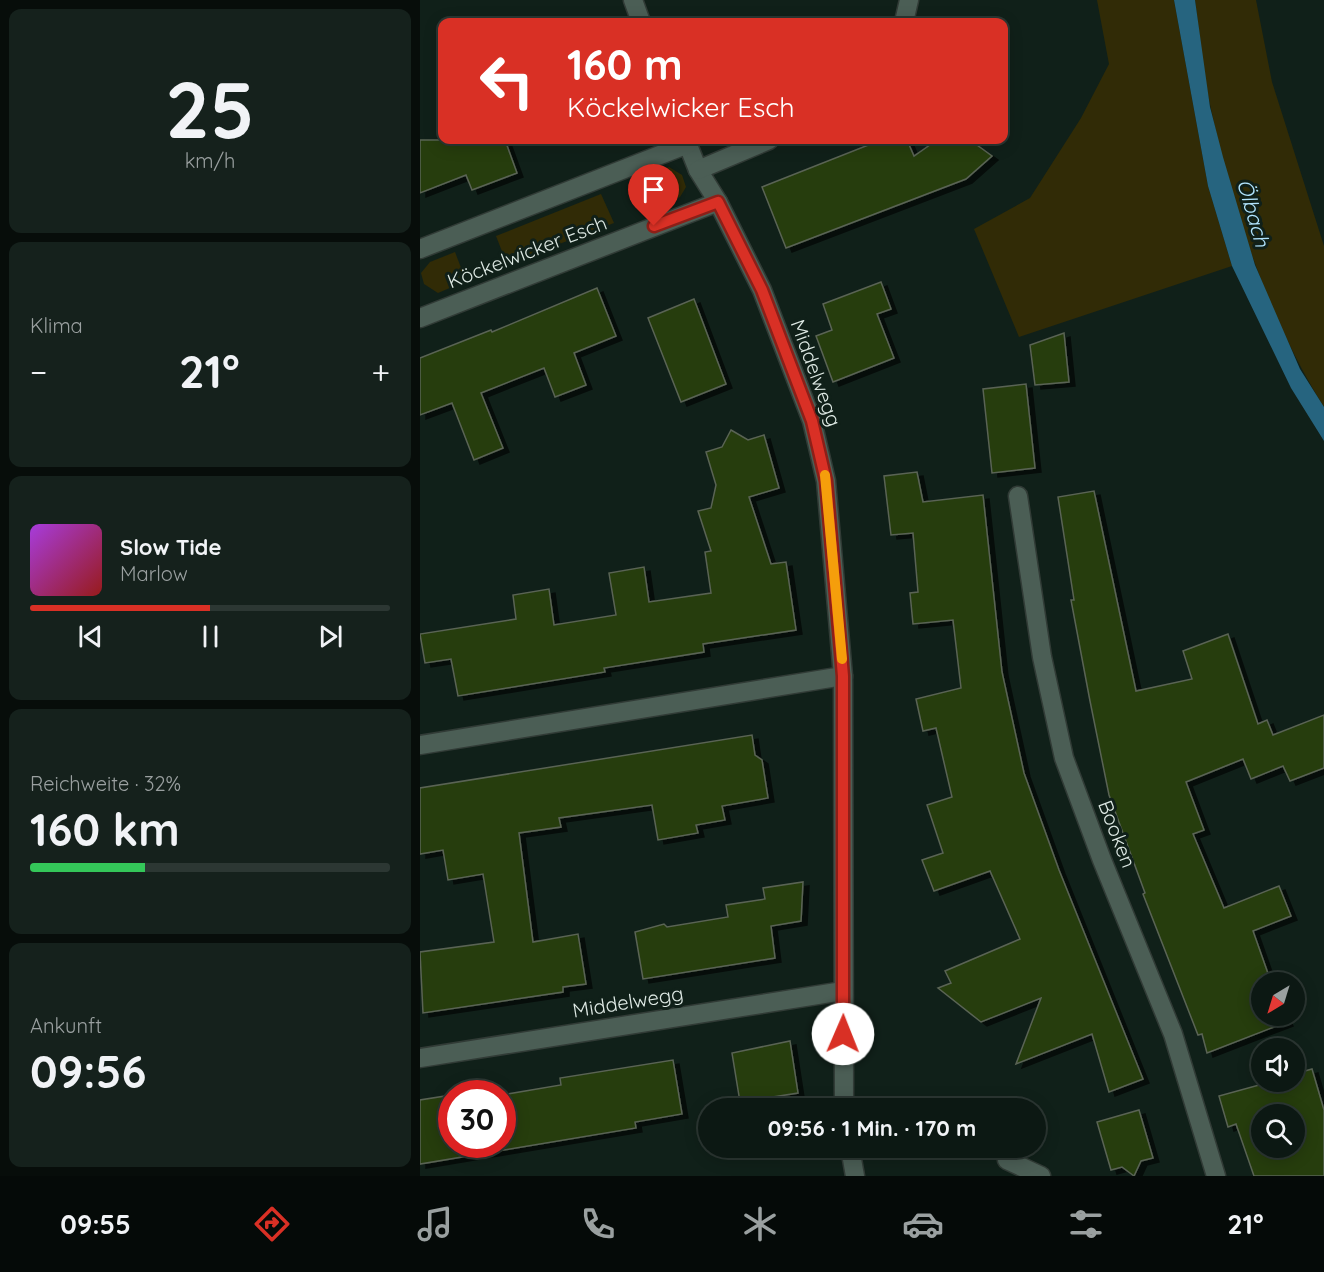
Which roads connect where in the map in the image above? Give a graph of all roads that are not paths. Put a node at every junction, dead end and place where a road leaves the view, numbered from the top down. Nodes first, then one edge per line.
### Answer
1 (633, 0) edge
2 (909, 0) edge
3 (640, 18) edge
4 (905, 18) edge
5 (682, 144) edge
6 (688, 144) edge
7 (760, 144) edge
8 (698, 170) junction
9 (718, 202) junction
10 (420, 249) edge
11 (420, 318) edge
12 (1018, 496) dead end
13 (843, 676) junction
14 (420, 746) edge
15 (843, 991) junction
16 (420, 1058) edge
17 (844, 1098) edge
18 (852, 1158) edge
19 (1007, 1160) dead end
20 (855, 1176) edge
21 (1041, 1176) edge
22 (1216, 1176) edge

1 - 3 street
2 - 4 street
5 - 10 street
6 - 8 street, Middelwegg
7 - 8 street
8 - 9 street, Middelwegg
9 - 11 street, Köckelwicker Esch
9 - 13 street, Middelwegg
12 - 22 street, Booken
13 - 14 street
13 - 15 street, Middelwegg
15 - 16 street, Middelwegg
15 - 17 street, Middelwegg
18 - 20 street
19 - 21 street

